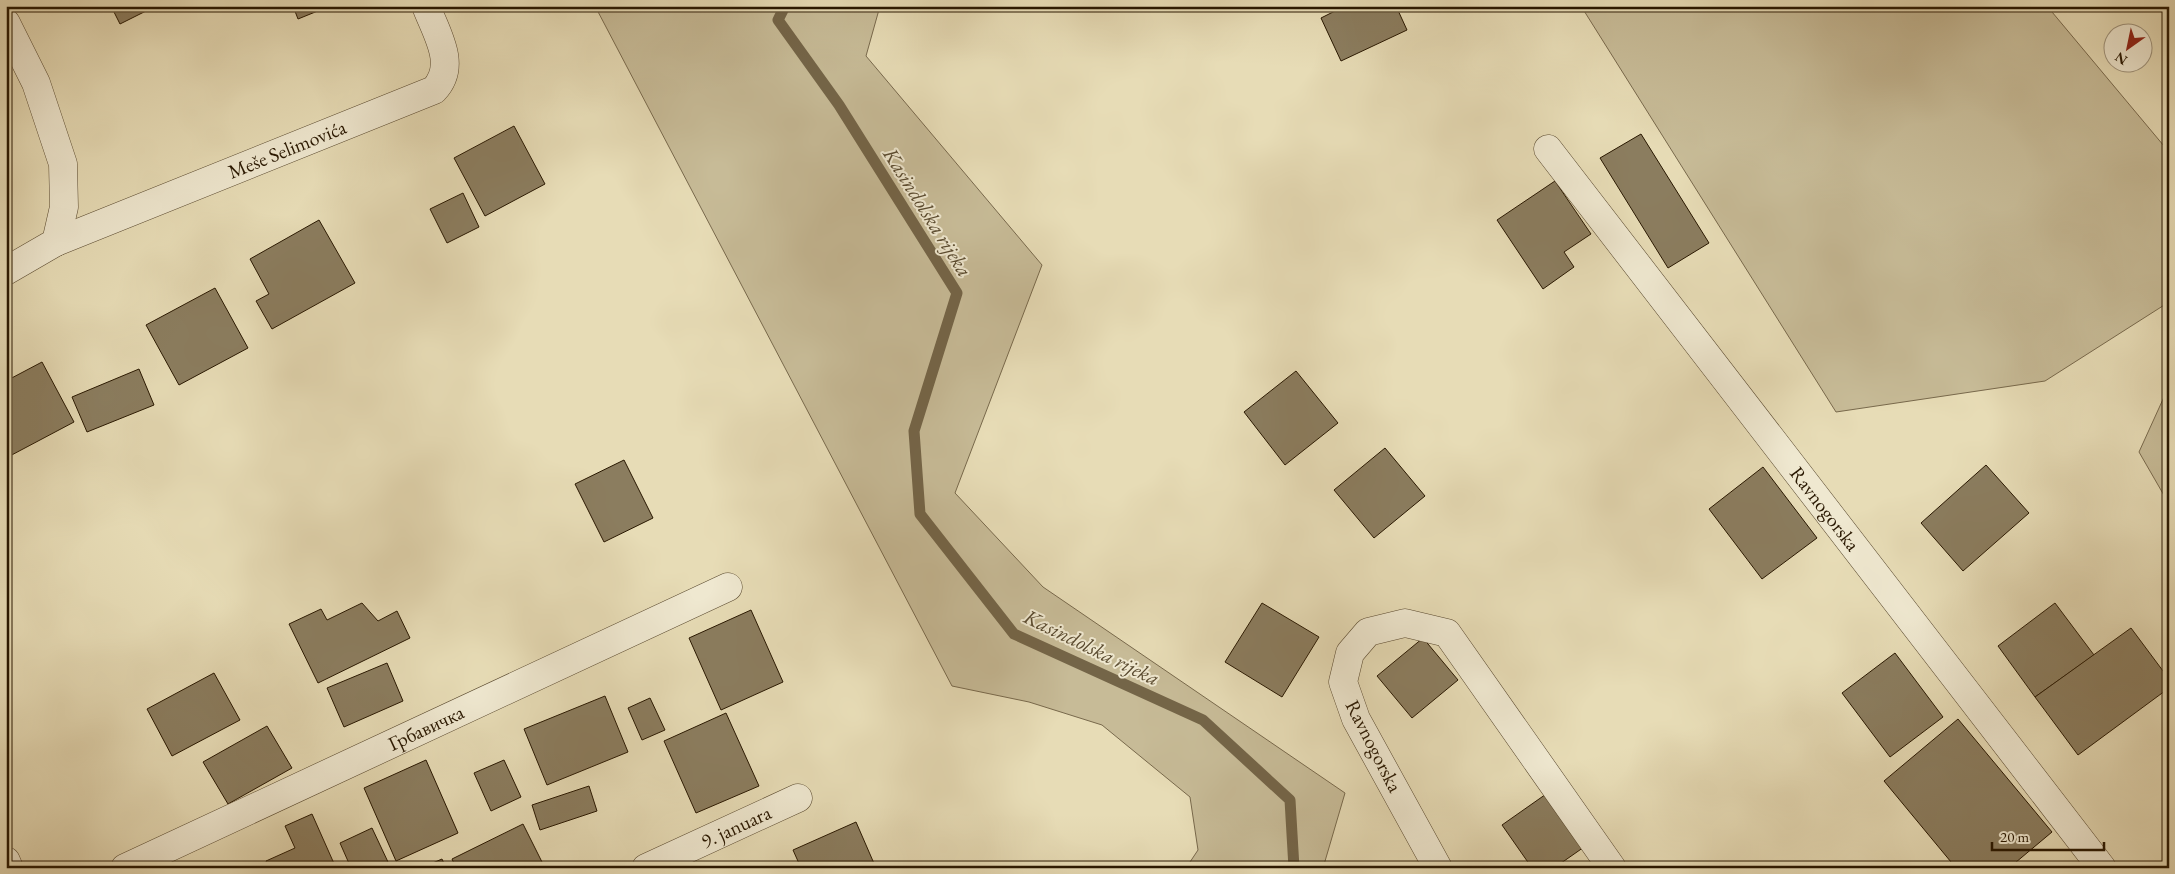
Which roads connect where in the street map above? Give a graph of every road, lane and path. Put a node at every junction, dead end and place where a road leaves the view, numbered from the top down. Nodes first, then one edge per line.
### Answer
1 (426, 6) edge
2 (6, 24) edge
3 (1548, 149) dead end
4 (56, 242) junction
5 (6, 271) edge
6 (728, 587) dead end
7 (798, 798) dead end
8 (6, 862) edge
9 (9, 868) edge
10 (125, 868) edge
11 (646, 868) edge
12 (1438, 868) edge
13 (1612, 868) edge
14 (2102, 868) edge

1 - 4 street, Meše Selimovića
2 - 4 street
3 - 14 street, Ravnogorska
4 - 5 street, Meše Selimovića
6 - 10 street, Грбавичка
7 - 11 street, 9. januara
8 - 9 street
12 - 13 street, Ravnogorska

